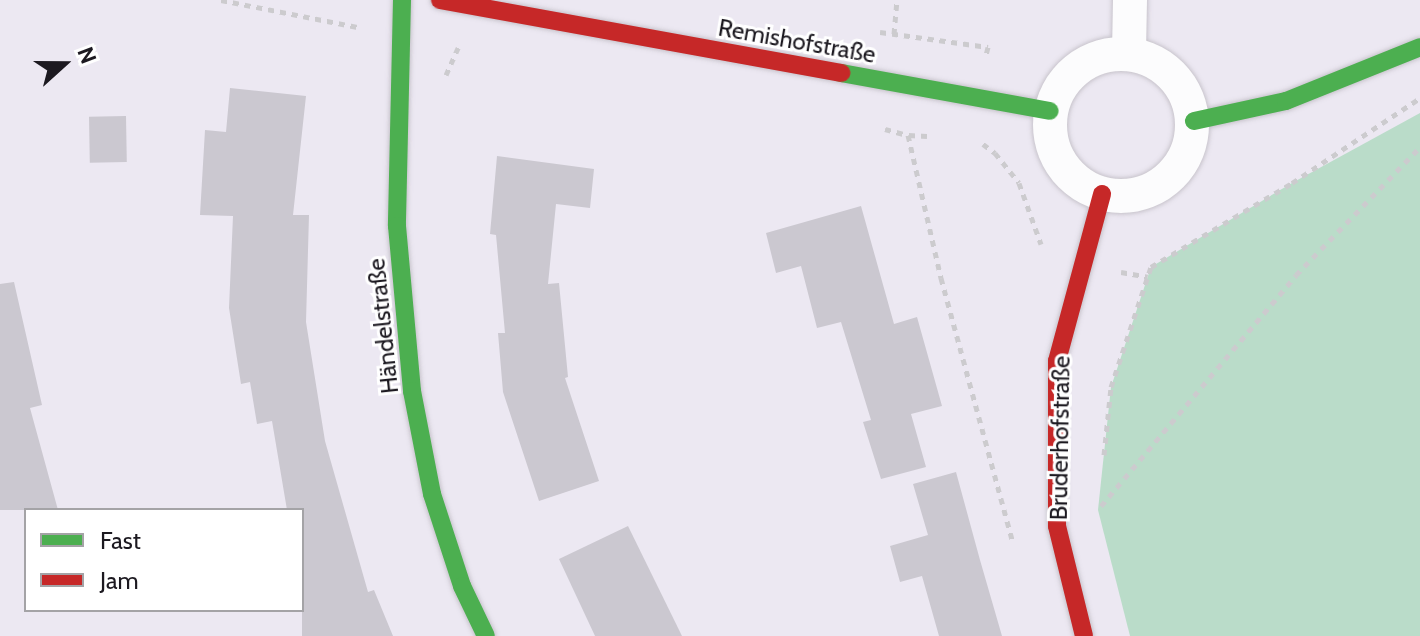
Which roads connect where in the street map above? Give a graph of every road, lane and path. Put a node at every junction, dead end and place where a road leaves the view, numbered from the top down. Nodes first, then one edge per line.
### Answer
1 (402, 0) edge
2 (440, 0) edge
3 (897, 0) edge
4 (1130, 0) edge
5 (1420, 47) edge
6 (1129, 52) junction
7 (1420, 98) edge
8 (976, 99) junction
9 (1050, 111) junction
10 (1194, 121) junction
11 (935, 137) dead end
12 (1420, 147) edge
13 (1102, 194) junction
14 (1080, 265) junction
15 (1148, 277) junction
16 (1103, 464) dead end
17 (1100, 494) dead end
18 (1015, 550) dead end
19 (486, 636) edge
20 (1084, 636) edge

1 - 19 street, Händelstraße
2 - 8 street, Remishofstraße
3 - 8 path
4 - 6 street
5 - 10 street
6 - 9 street
6 - 10 street
7 - 15 path
8 - 9 street, Remishofstraße
8 - 14 path
9 - 13 street
10 - 13 street
11 - 18 path
12 - 17 path
13 - 14 street, Bruderhofstraße
14 - 15 path
14 - 20 street, Bruderhofstraße
15 - 16 path

